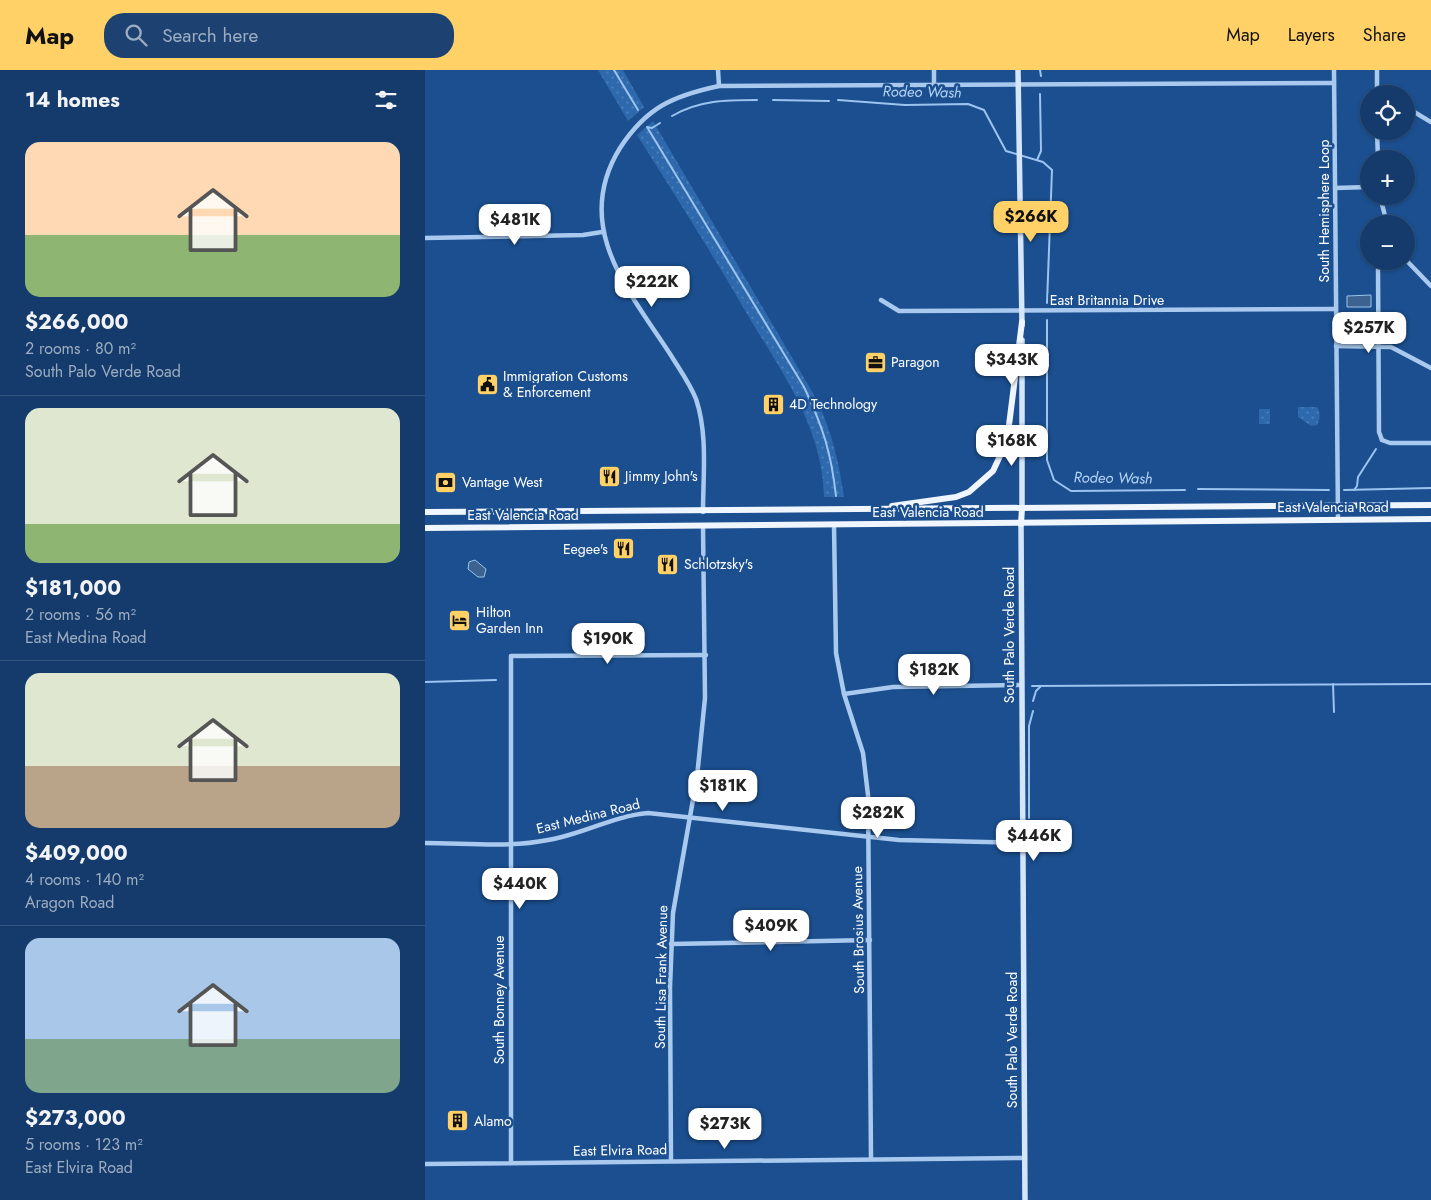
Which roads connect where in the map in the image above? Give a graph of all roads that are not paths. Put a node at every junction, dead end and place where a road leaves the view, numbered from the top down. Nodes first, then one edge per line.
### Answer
1 (719, 70) edge
2 (934, 70) edge
3 (1018, 70) edge
4 (1334, 70) edge
5 (1377, 70) edge
6 (1334, 84) junction
7 (934, 85) junction
8 (1019, 85) junction
9 (1377, 85) edge
10 (719, 86) junction
11 (1415, 112) edge
12 (1431, 122) edge
13 (1335, 188) junction
14 (1360, 188) edge
15 (602, 232) junction
16 (425, 238) edge
17 (1415, 269) edge
18 (1378, 270) edge
19 (1431, 286) edge
20 (881, 300) dead end
21 (1335, 309) junction
22 (1022, 311) junction
23 (1022, 322) junction
24 (1336, 346) junction
25 (1379, 346) junction
26 (1431, 368) edge
27 (1431, 443) edge
28 (1431, 505) edge
29 (1337, 506) junction
30 (1022, 508) junction
31 (859, 510) junction
32 (425, 512) edge
33 (703, 512) junction
34 (1338, 519) junction
35 (1431, 519) edge
36 (1021, 524) junction
37 (834, 525) junction
38 (703, 526) junction
39 (425, 528) edge
40 (705, 655) junction
41 (1021, 685) junction
42 (844, 694) junction
43 (689, 817) junction
44 (868, 838) junction
45 (425, 843) edge
46 (510, 843) junction
47 (1024, 843) junction
48 (870, 940) junction
49 (671, 944) junction
50 (871, 1158) junction
51 (1025, 1158) junction
52 (671, 1160) junction
53 (511, 1163) junction
54 (425, 1164) edge
55 (1025, 1200) edge

1 - 10 street
2 - 7 street
3 - 8 street, South Palo Verde Road
4 - 6 street, South Hemisphere Loop
5 - 9 street
6 - 8 street
6 - 13 street, South Hemisphere Loop
7 - 8 street
7 - 10 street
8 - 22 street, South Palo Verde Road
10 - 15 street
11 - 12 street
13 - 14 street
13 - 21 street, South Hemisphere Loop
15 - 16 street
15 - 33 street
17 - 19 street
18 - 25 street
20 - 22 street, East Britannia Drive
21 - 22 street, East Britannia Drive
21 - 24 street, South Hemisphere Loop
22 - 23 street, South Palo Verde Road
23 - 30 street, South Palo Verde Road
23 - 31 main road
24 - 25 street
24 - 29 street, South Hemisphere Loop
25 - 26 street
25 - 27 street
28 - 29 main road, East Valencia Road
29 - 30 main road, East Valencia Road
29 - 34 street, South Hemisphere Loop
30 - 31 main road, East Valencia Road
30 - 36 main road, South Palo Verde Road
31 - 33 main road, East Valencia Road
32 - 33 main road, East Valencia Road
33 - 38 main road
34 - 35 main road, East Valencia Road
34 - 36 main road, East Valencia Road
36 - 37 main road, East Valencia Road
36 - 41 street, South Palo Verde Road
37 - 38 main road, East Valencia Road
37 - 42 street, South Brosius Avenue
38 - 39 main road, East Valencia Road
38 - 40 street, South Lisa Frank Avenue
40 - 43 street, South Lisa Frank Avenue
40 - 46 street, South Bonney Avenue
41 - 42 street
41 - 47 street, South Palo Verde Road
42 - 44 street, South Brosius Avenue
43 - 44 street, East Medina Road
43 - 46 street, East Medina Road
43 - 49 street, South Lisa Frank Avenue
44 - 47 street, East Medina Road
44 - 48 street, South Brosius Avenue
45 - 46 street, East Medina Road
46 - 53 street, South Bonney Avenue
47 - 51 street, South Palo Verde Road
48 - 49 street
48 - 50 street, South Brosius Avenue
49 - 52 street, South Lisa Frank Avenue
50 - 51 street, East Elvira Road
50 - 52 street, East Elvira Road
51 - 55 street, South Palo Verde Road
52 - 53 street, East Elvira Road
53 - 54 street, East Elvira Road

